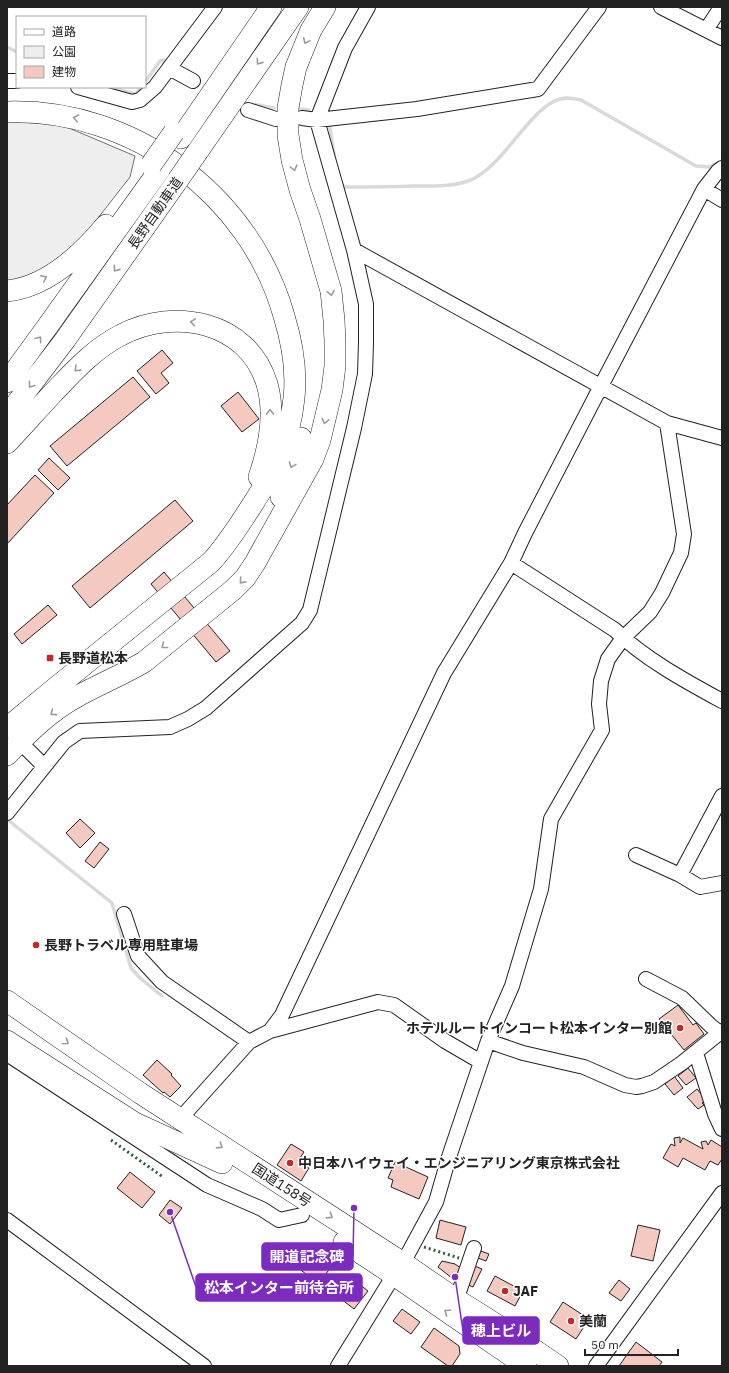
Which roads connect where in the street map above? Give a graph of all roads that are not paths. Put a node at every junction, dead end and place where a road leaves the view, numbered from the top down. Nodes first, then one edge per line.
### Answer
1 (215, 7) edge
2 (265, 7) edge
3 (271, 7) edge
4 (298, 7) edge
5 (325, 7) edge
6 (368, 7) edge
7 (599, 7) edge
8 (661, 7) edge
9 (721, 7) edge
10 (706, 30) junction
11 (722, 38) edge
12 (169, 68) junction
13 (193, 81) dead end
14 (82, 88) edge
15 (7, 99) edge
16 (248, 110) dead end
17 (7, 112) edge
18 (302, 118) dead end
19 (276, 119) dead end
20 (317, 120) junction
21 (178, 135) junction
22 (155, 167) junction
23 (722, 168) edge
24 (704, 189) junction
25 (722, 200) edge
26 (354, 250) junction
27 (7, 291) edge
28 (7, 382) edge
29 (601, 386) junction
30 (7, 416) edge
31 (667, 423) junction
32 (722, 438) edge
33 (7, 443) edge
34 (228, 541) junction
35 (262, 549) junction
36 (511, 563) junction
37 (121, 634) junction
38 (623, 638) junction
39 (722, 701) edge
40 (7, 709) edge
41 (7, 728) edge
42 (27, 749) dead end
43 (7, 755) edge
44 (44, 766) junction
45 (722, 796) edge
46 (7, 813) edge
47 (636, 855) dead end
48 (680, 875) junction
49 (722, 883) edge
50 (124, 914) dead end
51 (646, 979) dead end
52 (7, 994) edge
53 (7, 1001) edge
54 (7, 1019) edge
55 (34, 1020) junction
56 (270, 1031) junction
57 (721, 1032) edge
58 (7, 1041) edge
59 (488, 1041) junction
60 (249, 1042) junction
61 (696, 1053) junction
62 (7, 1054) edge
63 (481, 1062) junction
64 (180, 1120) junction
65 (722, 1129) edge
66 (222, 1163) junction
67 (722, 1193) edge
68 (302, 1215) junction
69 (7, 1220) edge
70 (474, 1248) dead end
71 (399, 1269) junction
72 (454, 1298) junction
73 (204, 1366) edge
74 (338, 1366) edge
75 (526, 1366) edge
76 (558, 1366) edge
77 (596, 1366) edge

1 - 12 street
2 - 21 highway
3 - 21 highway, 長野自動車道
4 -> 30 highway, 長野自動車道, bridge
5 -> 35 highway
6 - 20 street
7 - 20 street
8 - 10 street
9 - 10 street
10 - 11 street
12 - 13 street
12 - 14 street
15 -> 35 highway
16 - 19 street
34 -> 17 highway
18 - 20 street
20 - 26 street
21 - 22 highway, 長野自動車道
27 -> 22 highway
28 -> 22 highway, 長野自動車道
23 - 24 street
24 - 25 street
24 - 29 street
26 - 29 street
26 - 44 street
29 - 31 street
29 - 36 street
31 - 32 street
31 - 38 street
34 -> 33 highway
34 - 37 highway
35 -> 43 highway
36 - 38 street
36 - 56 street
37 - 40 highway
37 - 41 highway
38 - 39 street
38 - 59 street
42 - 44 street
44 - 46 street
45 - 48 street
47 - 48 street
48 - 49 street
50 - 60 street
51 - 57 street
52 - 55 highway
53 - 55 highway, 国道158号
54 - 66 highway, 国道158号
55 -> 64 highway, 国道158号
56 - 60 street
56 - 63 street
57 - 61 street
58 - 66 highway
59 - 61 street
59 - 63 street
60 - 64 street
61 - 65 street
62 - 68 street
63 - 71 street
64 -> 71 highway, 国道158号
66 - 68 highway, 国道158号
67 - 77 street
68 - 71 highway, 国道158号
69 - 73 street
70 - 72 street
71 - 72 highway, 国道158号
71 - 74 street
75 -> 71 highway, 国道158号
72 - 76 highway, 国道158号

